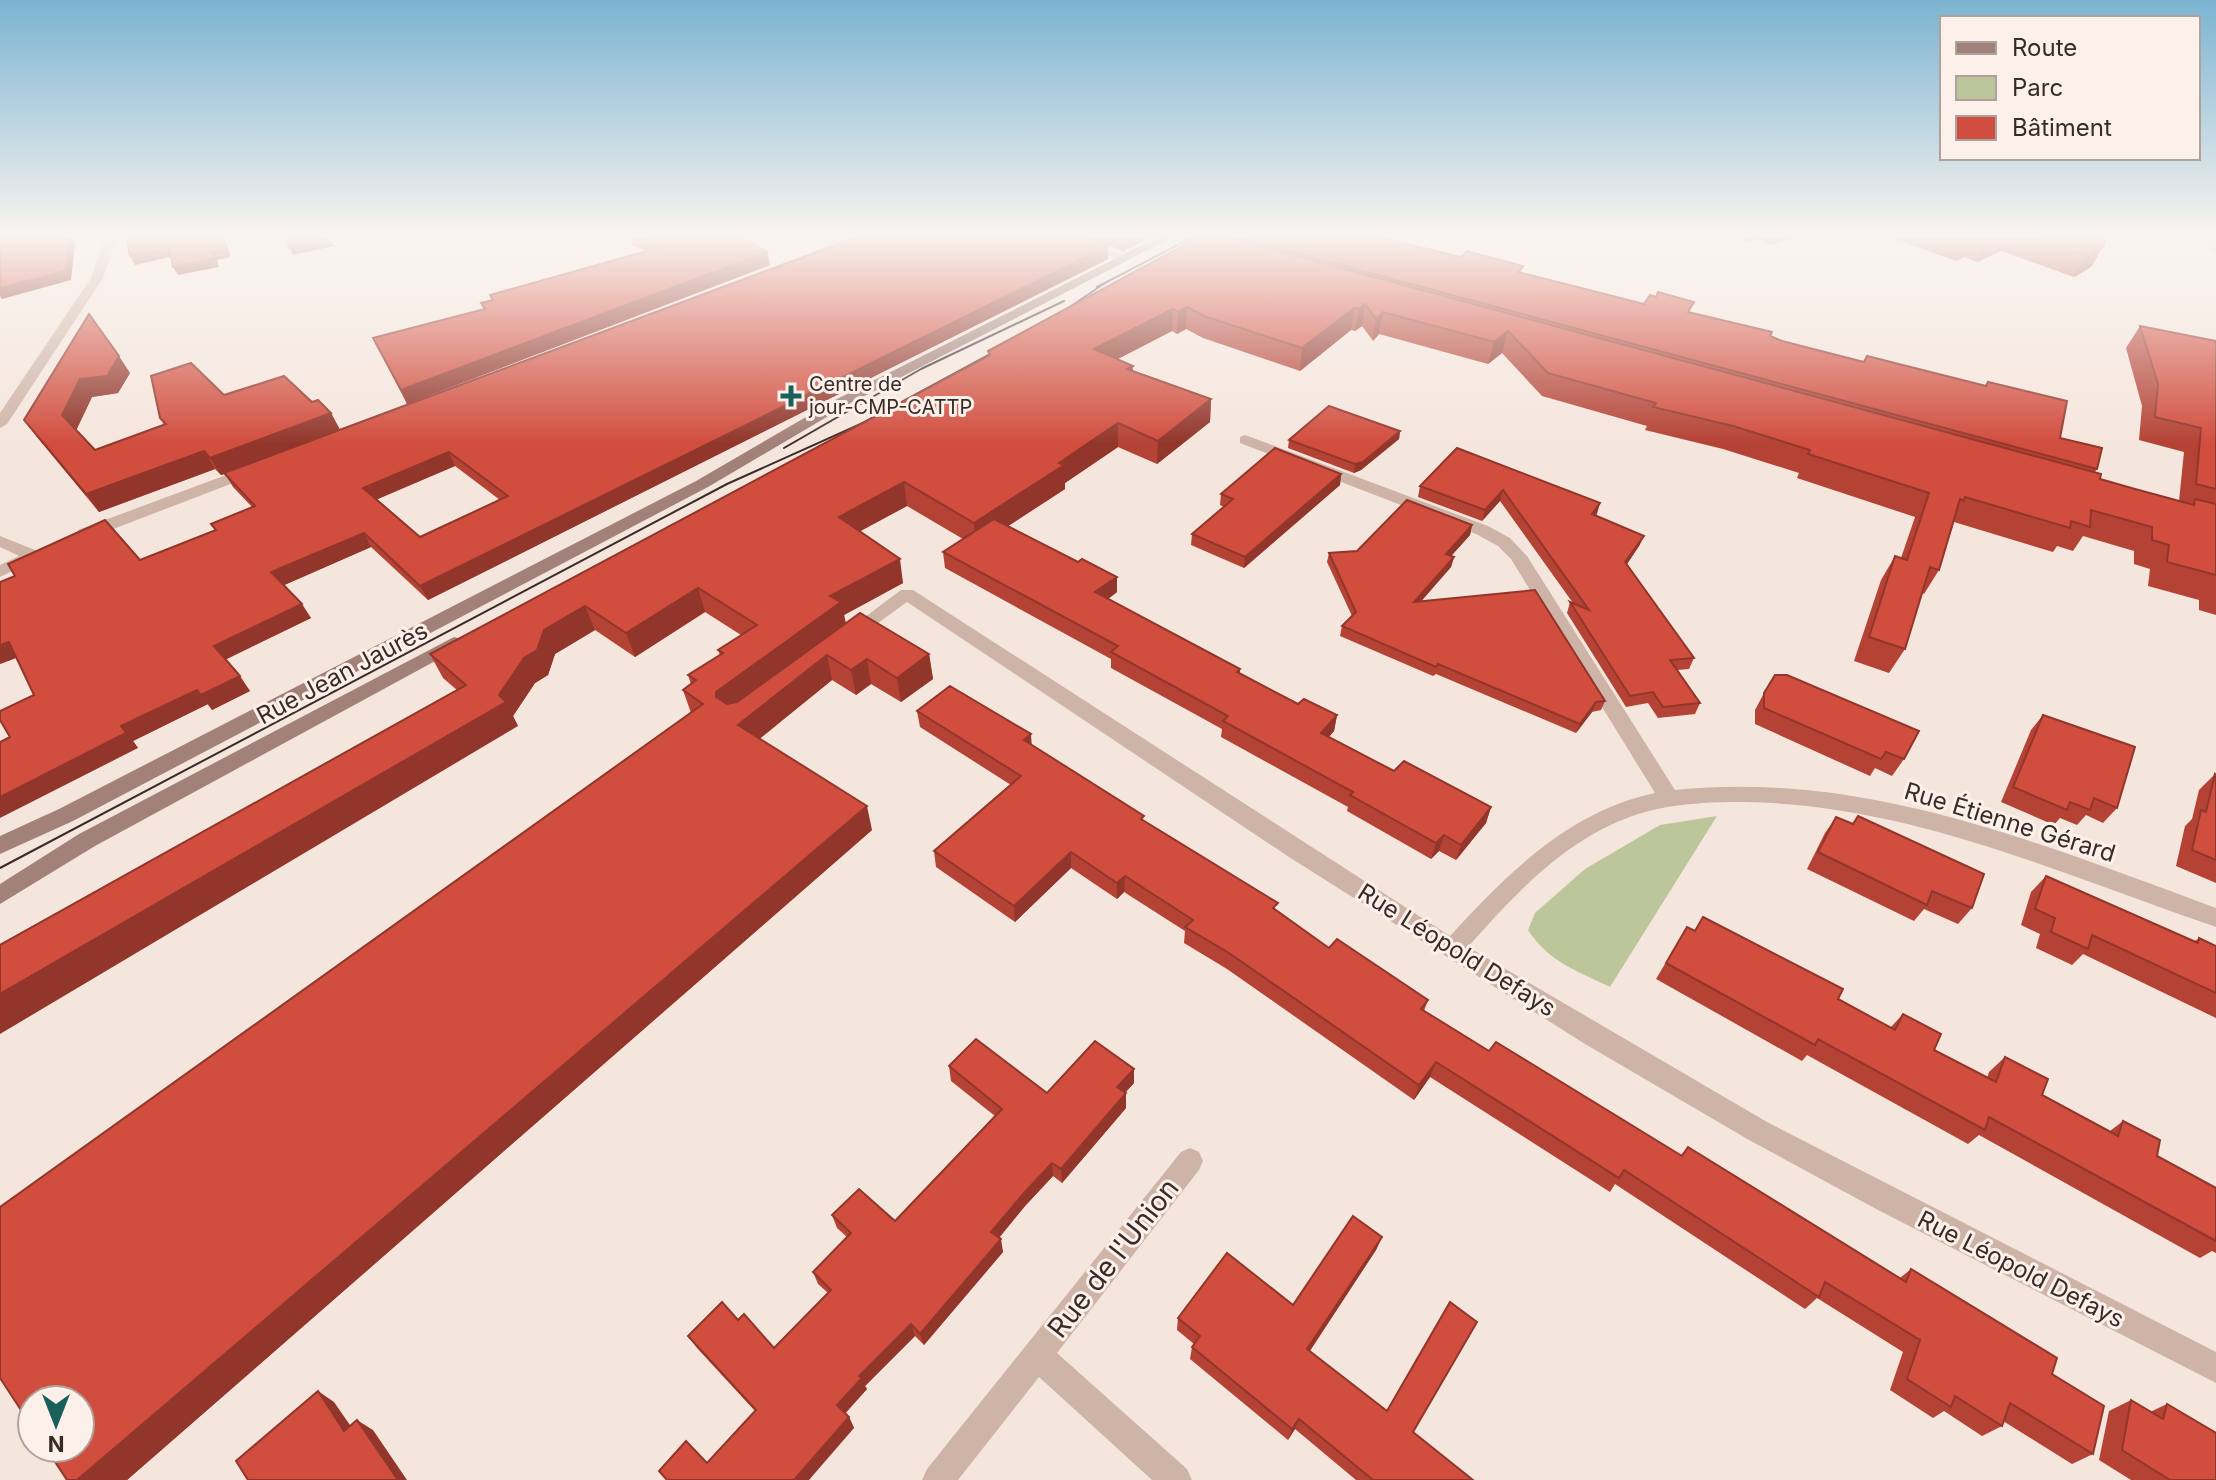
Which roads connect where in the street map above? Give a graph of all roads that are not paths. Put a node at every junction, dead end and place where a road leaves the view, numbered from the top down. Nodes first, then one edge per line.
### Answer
1 (78, 306) edge
2 (1031, 306) edge
3 (0, 424) edge
4 (1245, 440) dead end
5 (263, 466) edge
6 (71, 540) edge
7 (0, 541) edge
8 (0, 572) edge
9 (464, 637) edge
10 (834, 648) edge
11 (1669, 798) junction
12 (0, 846) edge
13 (0, 895) edge
14 (2216, 918) edge
15 (1453, 948) junction
16 (1190, 1161) dead end
17 (1037, 1355) junction
18 (2216, 1368) edge
19 (938, 1480) edge
20 (1176, 1480) edge

1 - 3 street
2 - 12 main road, Rue Jean Jaurès
4 - 11 street
5 - 6 street
7 - 8 street
9 - 13 main road, Rue Jean Jaurès
10 - 15 street, Rue Léopold Defays
11 - 14 street, Rue Étienne Gérard
11 - 15 street, Rue Étienne Gérard
15 - 18 street, Rue Léopold Defays
16 - 17 street, Rue de l'Union
17 - 19 street, Rue de l'Union
17 - 20 street, Rue de l'Union

